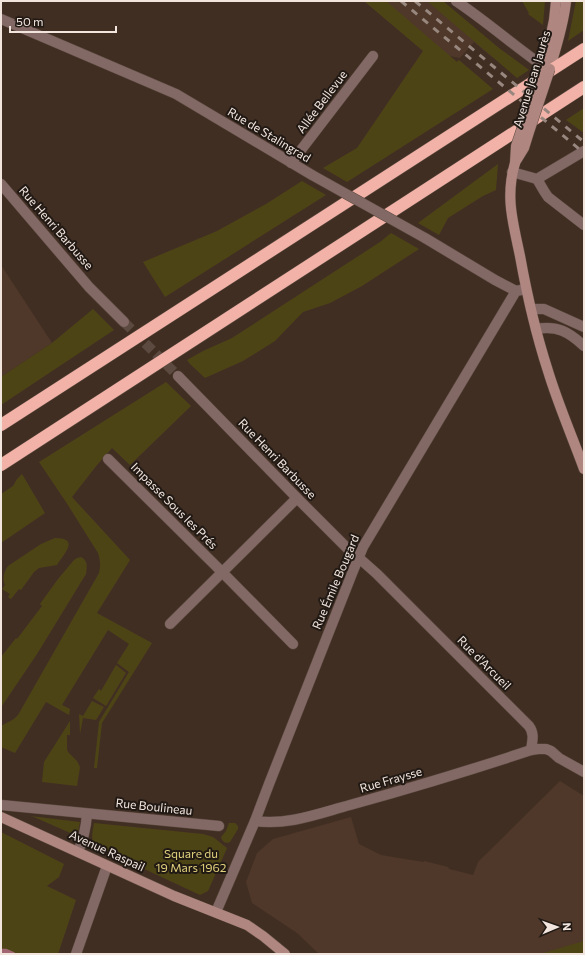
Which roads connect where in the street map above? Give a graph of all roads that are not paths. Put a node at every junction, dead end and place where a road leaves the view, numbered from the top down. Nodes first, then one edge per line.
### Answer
1 (456, 1) edge
2 (556, 1) edge
3 (566, 1) edge
4 (1, 19) edge
5 (584, 49) edge
6 (373, 56) dead end
7 (543, 66) junction
8 (584, 87) edge
9 (584, 151) edge
10 (291, 163) junction
11 (514, 168) junction
12 (537, 179) junction
13 (1, 184) edge
14 (584, 225) edge
15 (526, 289) junction
16 (516, 291) junction
17 (531, 309) junction
18 (124, 322) tunnel mouth
19 (584, 328) edge
20 (536, 329) junction
21 (584, 346) edge
22 (178, 376) tunnel mouth
23 (1, 425) edge
24 (108, 459) dead end
25 (1, 465) edge
26 (584, 469) edge
27 (298, 498) junction
28 (359, 558) junction
29 (222, 572) junction
30 (170, 624) dead end
31 (293, 644) dead end
32 (531, 750) junction
33 (584, 772) edge
34 (1, 805) edge
35 (87, 814) junction
36 (1, 817) edge
37 (256, 821) junction
38 (219, 826) dead end
39 (78, 852) junction
40 (106, 866) junction
41 (216, 912) junction
42 (76, 954) edge
43 (286, 954) edge

1 - 7 street
2 - 7 main road, Avenue Jean Jaurès
3 - 11 main road, Avenue Jean Jaurès, bridge
4 - 10 street, Rue de Stalingrad
5 - 23 highway
6 - 10 street, Allée Bellevue
7 - 11 main road, Avenue Jean Jaurès, bridge
8 - 25 highway
9 - 12 street
10 - 16 street, Rue de Stalingrad, bridge
11 - 12 street
11 - 15 main road, Avenue Jean Jaurès
12 - 14 street
13 - 18 street, Rue Henri Barbusse
15 - 16 street
15 - 17 main road, Avenue Jean Jaurès
16 - 28 street, Rue Émile Bougard
17 - 19 street
17 - 20 main road, Avenue Jean Jaurès
20 - 21 street
20 - 26 main road, Avenue Jean Jaurès
22 - 27 street, Rue Henri Barbusse
24 - 29 street, Impasse Sous les Prés
27 - 28 street, Rue Henri Barbusse
27 - 29 street
28 - 32 street, Rue d'Arcueil
28 - 37 street, Rue Émile Bougard
29 - 30 street
29 - 31 street, Impasse Sous les Prés
32 - 33 street
32 - 37 street, Rue Fraysse
34 - 35 street, Rue Boulineau
35 - 38 street, Rue Boulineau
35 - 39 street
36 - 39 main road, Avenue Raspail
37 - 41 street, Rue Émile Bougard
39 - 40 main road, Avenue Raspail
40 - 41 main road, Avenue Raspail
40 - 42 street
41 - 43 main road, Avenue Raspail

